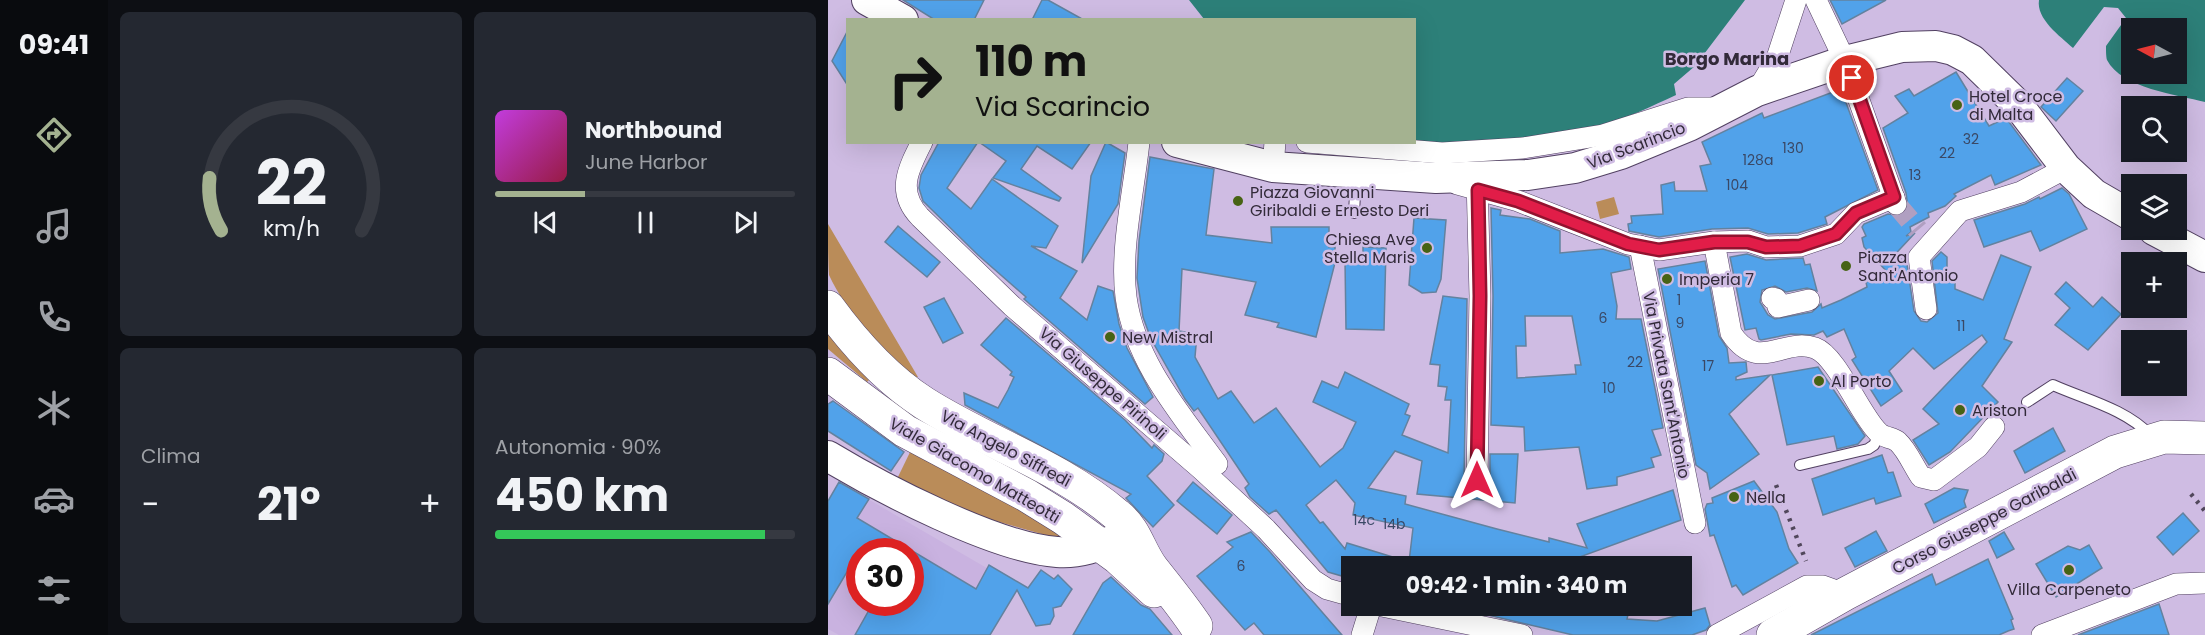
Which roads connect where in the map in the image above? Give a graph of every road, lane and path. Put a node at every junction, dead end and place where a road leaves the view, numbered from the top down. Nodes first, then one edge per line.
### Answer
1 (867, 0) edge
2 (1796, 0) edge
3 (1816, 0) edge
4 (899, 18) edge
5 (1845, 61) junction
6 (1757, 91) junction
7 (1722, 108) junction
8 (921, 144) edge
9 (1139, 144) edge
10 (1192, 144) edge
11 (1332, 144) edge
12 (1274, 155) edge
13 (1356, 172) junction
14 (2076, 177) junction
15 (1477, 184) junction
16 (1518, 188) junction
17 (2121, 208) edge
18 (1354, 213) dead end
19 (2172, 240) edge
20 (1714, 242) junction
21 (1640, 246) junction
22 (2205, 258) edge
23 (1772, 298) dead end
24 (1809, 300) dead end
25 (828, 307) edge
26 (1926, 309) dead end
27 (828, 374) edge
28 (2027, 402) dead end
29 (1994, 427) dead end
30 (1879, 434) junction
31 (2205, 438) edge
32 (2154, 439) junction
33 (828, 456) edge
34 (1217, 464) dead end
35 (1800, 465) dead end
36 (1477, 480) dead end
37 (1695, 524) dead end
38 (1118, 539) junction
39 (2205, 582) edge
40 (1341, 593) edge
41 (1845, 594) junction
42 (1368, 616) edge
43 (1430, 616) edge
44 (1201, 630) edge
45 (1362, 635) edge
46 (1522, 635) edge
47 (1717, 635) edge
48 (1773, 635) edge
49 (2042, 635) edge

1 - 4 street
2 - 6 street
3 - 5 street
5 - 6 street, Via Scarincio
5 - 14 street, Via Scarincio
5 - 20 street, Via Scarincio
6 - 7 street, Via Scarincio
7 - 11 street
7 - 16 street, Via Scarincio
8 - 40 street, Via Giuseppe Pirinoli
9 - 34 street
10 - 12 street, Via Scarincio
12 - 13 street, Via Scarincio
13 - 15 street, Via Scarincio
13 - 18 lane
14 - 17 street
14 - 26 street
15 - 16 street, Via Scarincio
15 - 36 street
16 - 21 street, Via Scarincio
19 - 22 street
20 - 21 street, Via Scarincio
20 - 30 street
21 - 37 street, Via Privata Sant'Antonio
23 - 24 street
25 - 38 main road, Via Angelo Siffredi
27 - 38 main road, Viale Giacomo Matteotti
28 - 32 lane
29 - 30 street
30 - 35 lane
31 - 32 main road, Corso Giuseppe Garibaldi
32 - 41 main road, Corso Giuseppe Garibaldi
33 - 38 street
38 - 44 main road
38 - 44 main road, Via Angelo Siffredi
39 - 49 street
41 - 47 street
41 - 48 main road, Corso Giuseppe Garibaldi
42 - 45 street
43 - 46 street

